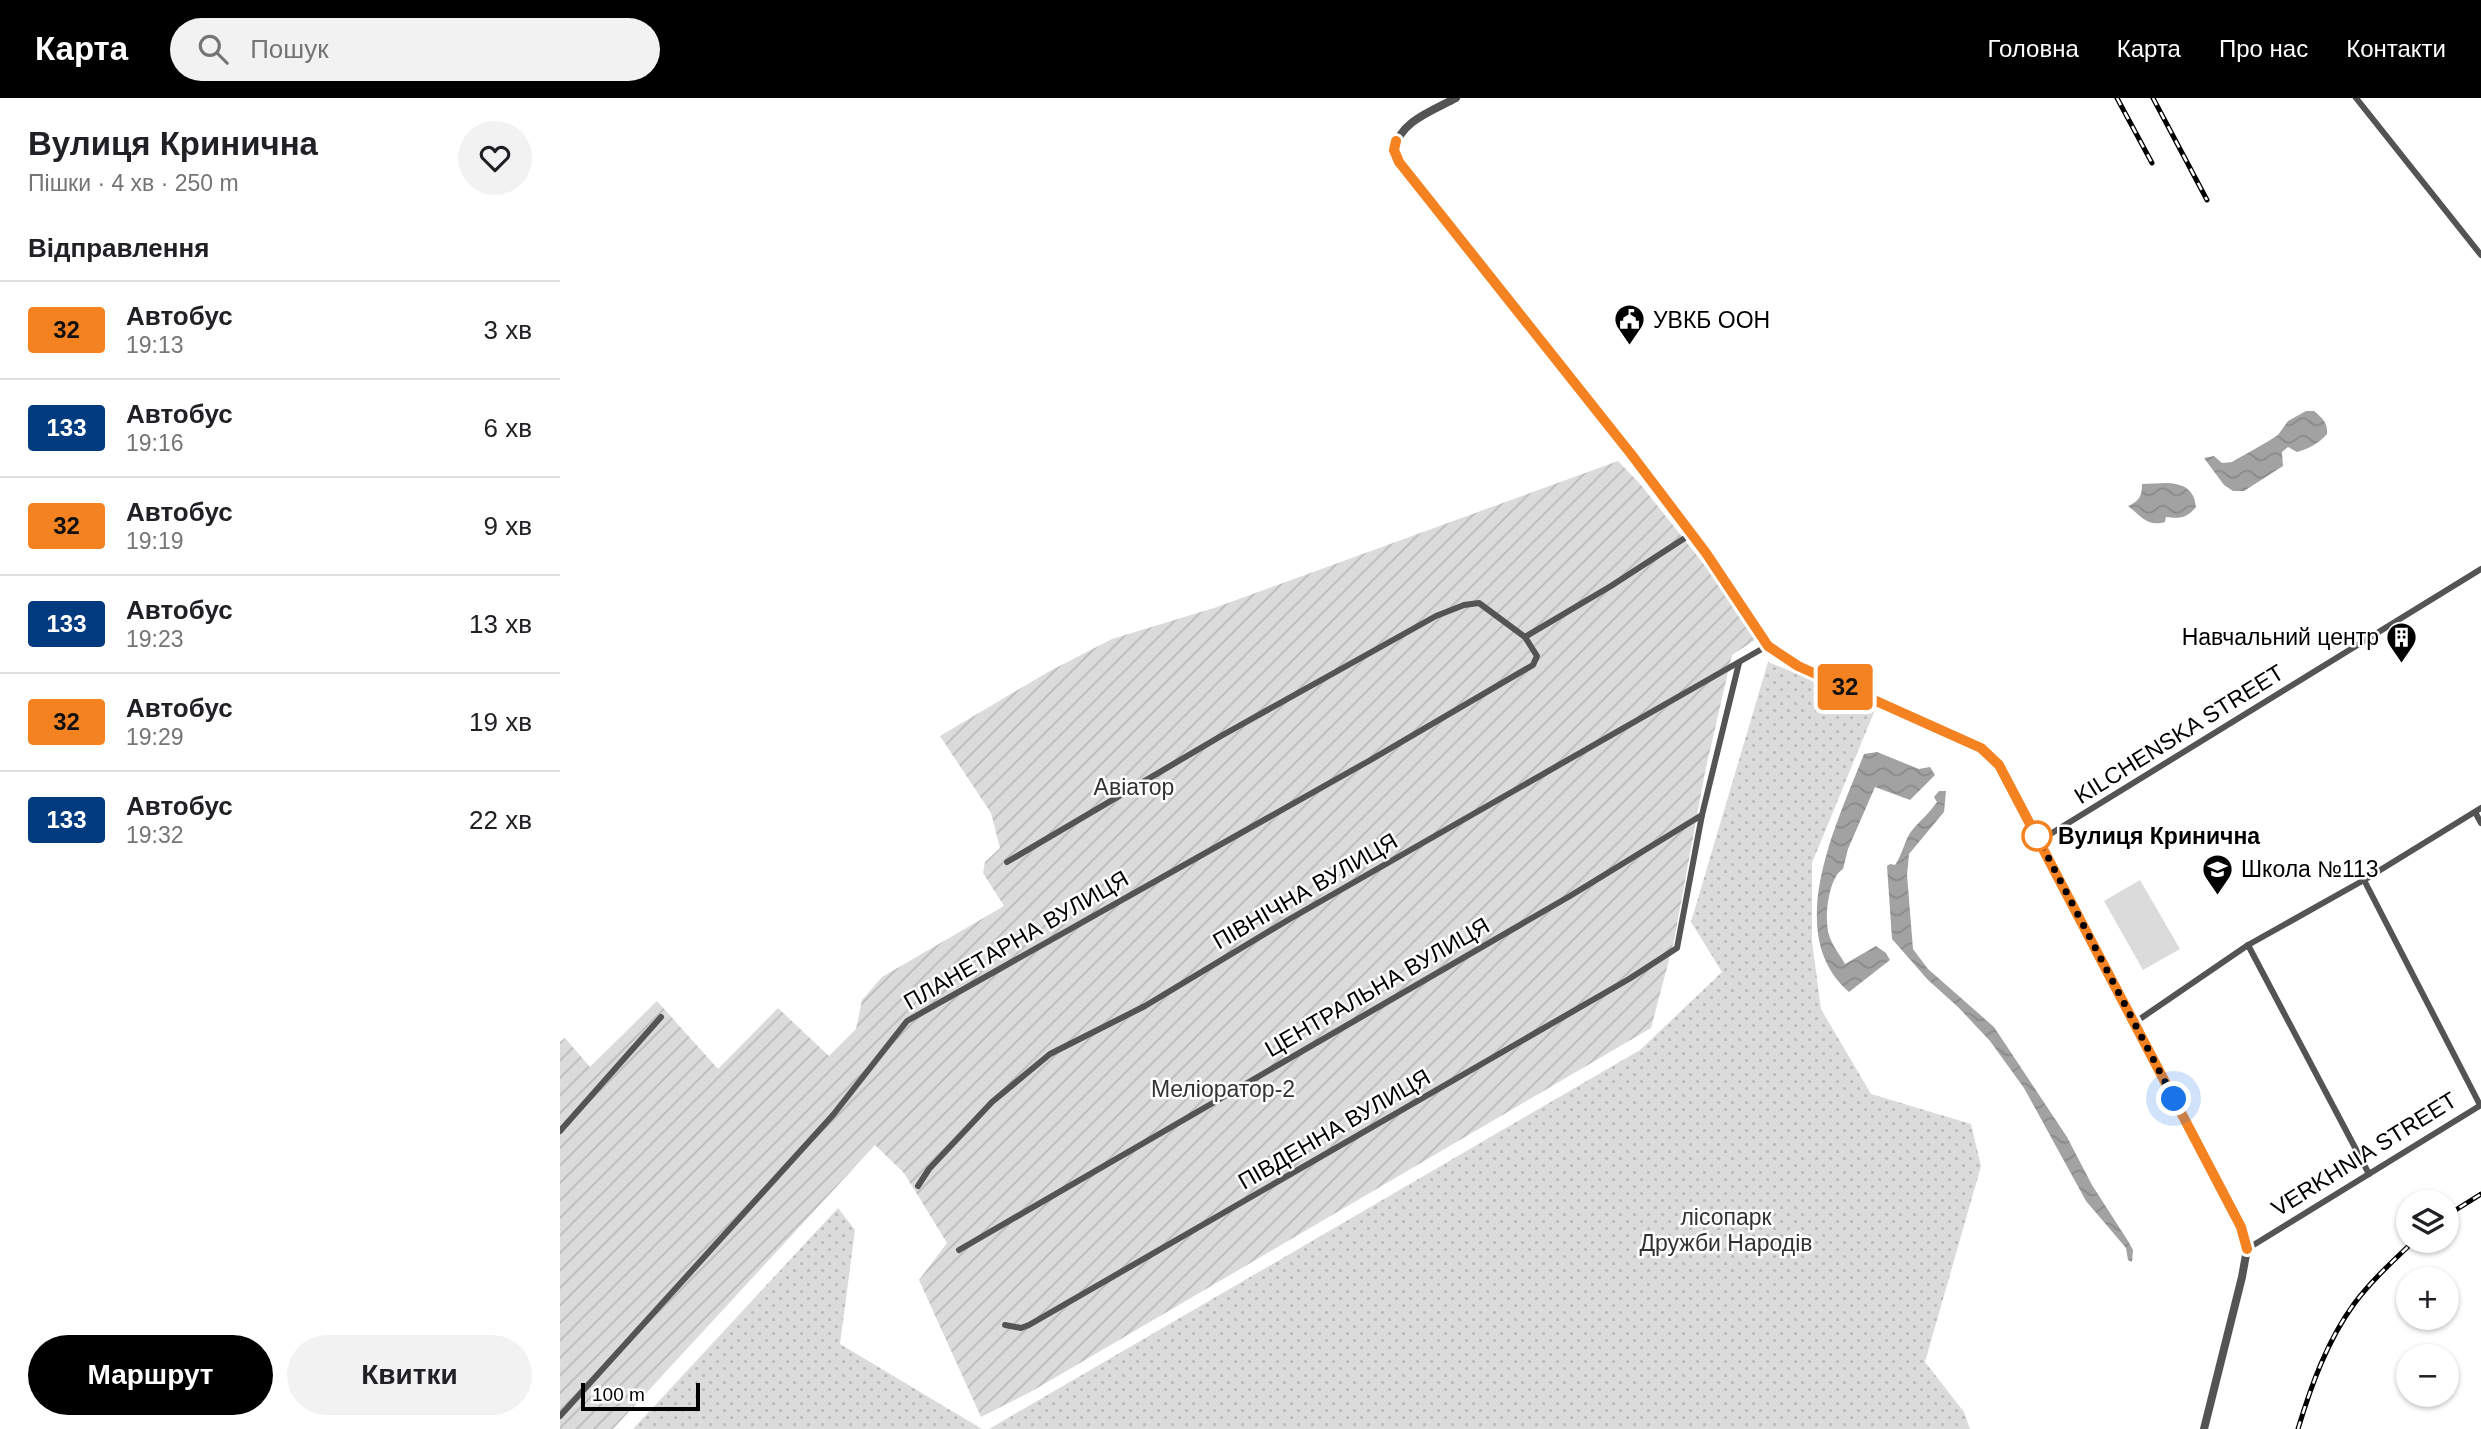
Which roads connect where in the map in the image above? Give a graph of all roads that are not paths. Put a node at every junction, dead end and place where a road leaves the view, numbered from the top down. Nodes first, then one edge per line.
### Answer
1 (1456, 98) edge
2 (2356, 98) edge
3 (2481, 255) edge
4 (1691, 534) junction
5 (2481, 569) edge
6 (1525, 637) junction
7 (1768, 646) junction
8 (1739, 663) junction
9 (2478, 810) edge
10 (1702, 815) junction
11 (2481, 823) edge
12 (2039, 841) junction
13 (1007, 862) dead end
14 (2364, 880) junction
15 (2248, 945) junction
16 (661, 1017) dead end
17 (2134, 1023) junction
18 (2481, 1105) edge
19 (560, 1131) edge
20 (2369, 1174) junction
21 (918, 1186) dead end
22 (2247, 1249) junction
23 (960, 1250) dead end
24 (1005, 1325) dead end
25 (560, 1416) edge
26 (2204, 1429) edge

1 - 4 street
2 - 3 street
4 - 6 street
4 - 7 street
5 - 12 street, KILCHENSKA STREET
6 - 13 street
6 - 25 street, ПЛАНЕТАРНА ВУЛИЦЯ
7 - 8 street, ПІВНІЧНА ВУЛИЦЯ
7 - 12 street
8 - 10 street
8 - 21 street, ПІВНІЧНА ВУЛИЦЯ
9 - 11 street
9 - 14 street
10 - 23 street, ЦЕНТРАЛЬНА ВУЛИЦЯ
10 - 24 street, ПІВДЕННА ВУЛИЦЯ
12 - 17 street
14 - 15 street
14 - 18 street
15 - 17 street
15 - 20 street
16 - 19 street
17 - 22 street
18 - 20 street, VERKHNIA STREET
20 - 22 street, VERKHNIA STREET
22 - 26 street

